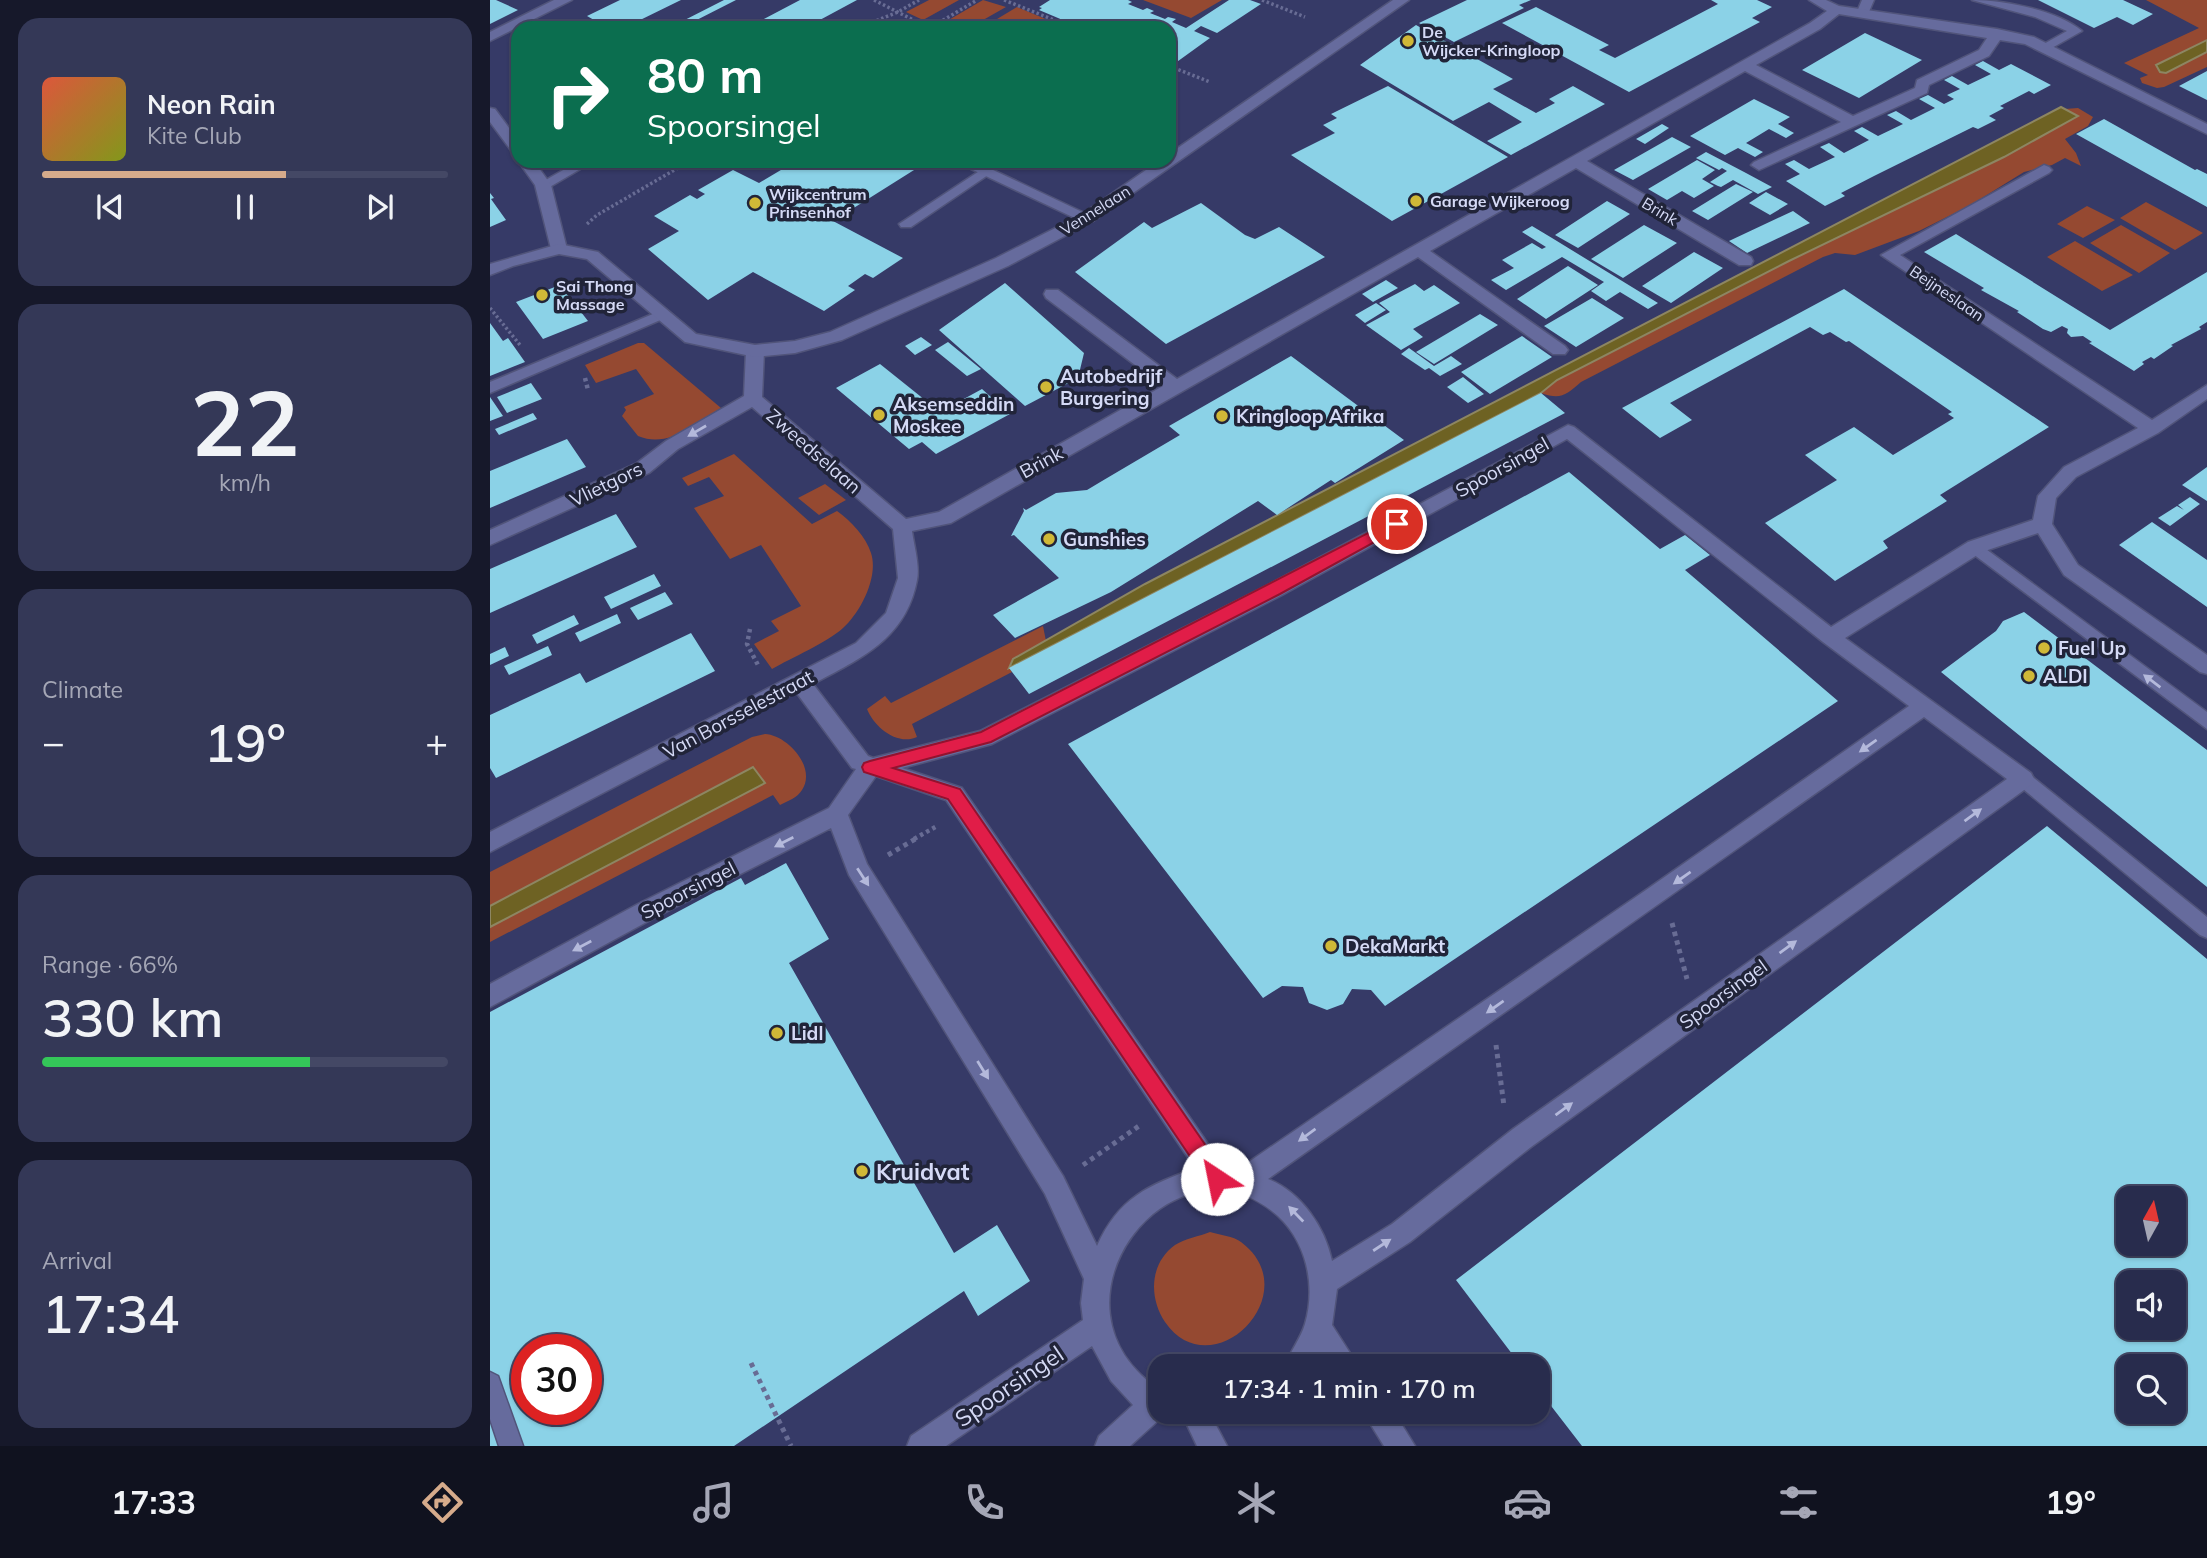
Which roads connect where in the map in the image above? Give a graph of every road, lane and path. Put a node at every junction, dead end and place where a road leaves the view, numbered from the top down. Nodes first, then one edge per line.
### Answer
1 (565, 0) edge
2 (874, 0) edge
3 (919, 0) edge
4 (977, 0) edge
5 (1004, 0) edge
6 (1262, 0) edge
7 (1402, 0) edge
8 (1816, 0) edge
9 (1868, 0) edge
10 (1978, 0) edge
11 (1836, 10) junction
12 (898, 12) junction
13 (1861, 14) junction
14 (1305, 17) dead end
15 (522, 21) edge
16 (876, 21) edge
17 (916, 21) edge
18 (942, 21) edge
19 (1056, 21) edge
20 (511, 27) edge
21 (1997, 33) junction
22 (490, 37) edge
23 (2046, 47) junction
24 (1744, 65) junction
25 (1176, 69) edge
26 (1209, 82) dead end
27 (490, 113) edge
28 (1853, 122) junction
29 (2207, 130) edge
30 (511, 141) edge
31 (1176, 156) edge
32 (1575, 161) junction
33 (1759, 165) dead end
34 (531, 168) edge
35 (575, 168) edge
36 (678, 168) edge
37 (976, 168) edge
38 (1159, 168) edge
39 (2044, 170) dead end
40 (984, 172) junction
41 (543, 185) junction
42 (1087, 218) junction
43 (906, 224) dead end
44 (559, 249) junction
45 (1418, 250) junction
46 (1745, 261) dead end
47 (490, 270) edge
48 (1052, 294) dead end
49 (490, 308) edge
50 (660, 315) junction
51 (1559, 350) dead end
52 (755, 351) junction
53 (538, 367) junction
54 (1176, 387) junction
55 (490, 388) edge
56 (2207, 391) edge
57 (753, 399) junction
58 (2152, 429) junction
59 (2042, 524) junction
60 (902, 526) junction
61 (490, 538) edge
62 (1975, 547) junction
63 (1830, 637) junction
64 (2207, 666) edge
65 (800, 682) junction
66 (1923, 707) junction
67 (2207, 722) edge
68 (870, 767) junction
69 (2022, 779) junction
70 (965, 810) junction
71 (837, 814) junction
72 (490, 843) edge
73 (860, 872) junction
74 (1654, 897) junction
75 (2207, 929) edge
76 (490, 996) edge
77 (1706, 1006) junction
78 (1478, 1018) junction
79 (1168, 1106) junction
80 (1522, 1138) junction
81 (1217, 1179) junction
82 (1243, 1181) junction
83 (1054, 1185) junction
84 (1098, 1278) junction
85 (1324, 1282) junction
86 (1098, 1326) junction
87 (1319, 1329) junction
88 (1305, 1354) edge
89 (1336, 1354) edge
90 (751, 1363) dead end
91 (490, 1384) edge
92 (1148, 1397) edge
93 (1148, 1413) edge
94 (1202, 1424) edge
95 (1385, 1424) edge
96 (511, 1446) edge
97 (791, 1446) edge
98 (921, 1446) edge
99 (1109, 1446) edge
100 (1213, 1446) edge
101 (1401, 1446) edge

1 - 15 street
2 - 12 path
3 - 12 path
4 - 18 path
5 - 19 path
6 - 14 path
7 - 31 street, Vennelaan
8 - 11 street
9 - 13 lane
10 - 23 lane
11 - 13 street
11 - 24 street, Brink
12 - 16 path
12 - 17 path
13 - 21 street
20 - 22 street
21 - 23 street
21 - 28 street
23 - 29 street
24 - 28 street
24 - 32 street, Brink
25 - 26 path
27 - 30 street
28 - 33 street
32 - 45 street, Brink
32 - 46 street, Brink
34 - 41 street
35 - 41 lane
36 - 44 path
37 - 40 street
38 - 42 street, Vennelaan
39 - 58 street, Beijneslaan
40 - 42 street
40 - 43 lane
41 - 44 street
42 - 52 street, Vennelaan
44 - 47 street
44 - 50 street
45 - 51 street
45 - 54 street, Brink
48 - 54 street
49 - 53 path
50 - 52 street
50 - 53 lane
52 - 57 street, Zweedselaan
53 - 55 lane
54 - 60 street, Brink
56 - 58 street
57 - 60 street, Zweedselaan
57 -> 61 street, Vlietgors
58 - 59 street
59 - 62 street
59 - 64 street
60 - 65 street, Van Borsselestraat
62 - 63 street
67 -> 62 lane
63 - 66 street, Spoorsingel
63 - 68 street, Spoorsingel
65 - 68 street
65 - 72 street, Van Borsselestraat
66 - 69 street, Spoorsingel
66 -> 74 street
68 - 70 street
68 - 71 street, Spoorsingel
69 - 75 lane
77 -> 69 street, Spoorsingel
70 - 73 path
70 - 79 street
71 - 73 street
71 -> 76 street, Spoorsingel
73 -> 83 street
74 - 77 path
74 -> 78 street
80 -> 77 street, Spoorsingel
78 - 80 path
78 -> 82 street
79 - 81 street
79 - 83 path
85 -> 80 street, Spoorsingel
81 - 82 street
81 - 84 street
85 -> 82 street
83 - 84 street
84 - 86 street
85 - 87 street
86 - 92 street
86 - 98 street, Spoorsingel
87 - 88 street
87 - 89 street
90 - 97 path
91 - 96 lane
93 - 99 street
94 - 100 street
95 - 101 street

